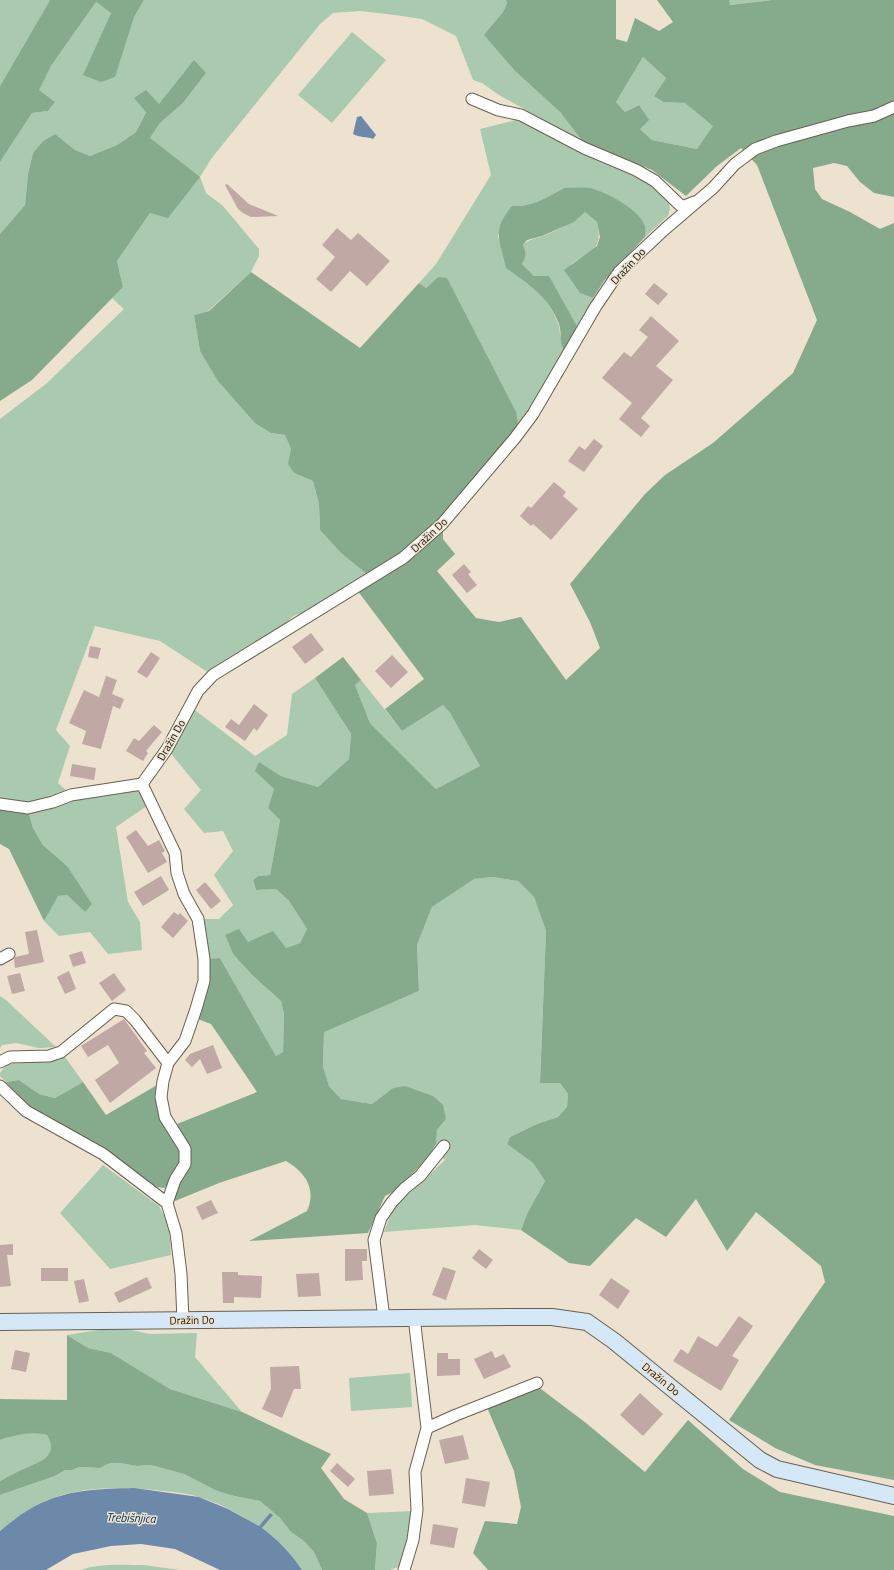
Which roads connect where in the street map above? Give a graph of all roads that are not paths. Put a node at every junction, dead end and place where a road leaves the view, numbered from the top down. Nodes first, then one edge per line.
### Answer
1 (472, 99) dead end
2 (894, 108) edge
3 (698, 201) junction
4 (142, 784) junction
5 (0, 804) edge
6 (0, 1062) edge
7 (168, 1063) junction
8 (0, 1086) edge
9 (444, 1146) dead end
10 (167, 1203) junction
11 (414, 1317) junction
12 (384, 1318) junction
13 (183, 1320) junction
14 (0, 1322) edge
15 (537, 1383) dead end
16 (427, 1428) junction
17 (894, 1496) edge
18 (404, 1570) edge

1 - 3 street
2 - 3 street, Dražin Do
3 - 4 street, Dražin Do
4 - 5 street
4 - 7 street
6 - 7 street
7 - 10 street
8 - 10 street
9 - 12 street
10 - 13 street
11 - 12 street, Dražin Do
11 - 16 street
11 - 17 street, Dražin Do
12 - 13 street, Dražin Do
13 - 14 street, Dražin Do
15 - 16 street
16 - 18 street

